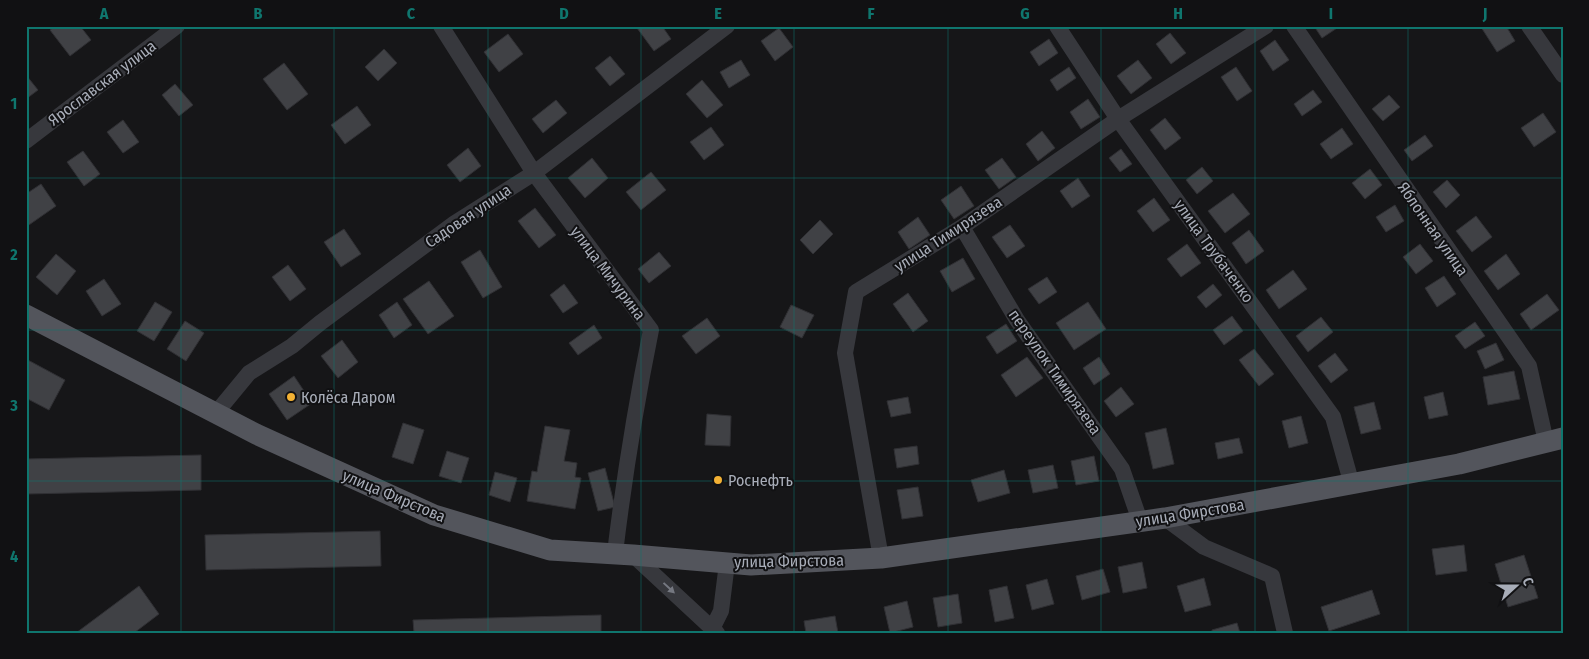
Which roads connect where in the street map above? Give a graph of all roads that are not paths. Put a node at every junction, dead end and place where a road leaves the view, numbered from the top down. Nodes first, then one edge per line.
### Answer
1 (177, 26) edge
2 (442, 26) edge
3 (727, 26) edge
4 (1057, 26) edge
5 (1266, 26) edge
6 (1294, 26) edge
7 (1529, 26) edge
8 (1563, 75) edge
9 (1118, 119) junction
10 (26, 140) edge
11 (534, 173) junction
12 (962, 227) junction
13 (26, 314) edge
14 (216, 413) junction
15 (1554, 440) edge
16 (1352, 484) junction
17 (1165, 518) junction
18 (1140, 521) junction
19 (624, 554) junction
20 (881, 558) junction
21 (726, 563) junction
22 (714, 631) edge
23 (1285, 633) edge

1 - 10 street, Ярославская улица
2 - 11 street, улица Мичурина
3 - 11 street, Садовая улица
4 - 9 street, улица Трубаченко
5 - 9 street, улица Тимирязева
6 - 15 street, Яблонная улица
7 - 8 street
9 - 12 street, улица Тимирязева
9 - 16 street, улица Трубаченко
11 - 14 street, Садовая улица
11 - 19 street, улица Мичурина
12 - 18 street, переулок Тимирязева
12 - 20 street, улица Тимирязева
13 - 14 main road, улица Фирстова
14 - 19 main road, улица Фирстова
15 - 16 main road, улица Фирстова
16 - 17 main road, улица Фирстова
17 - 18 main road, улица Фирстова
17 - 23 street
18 - 20 main road, улица Фирстова
19 - 21 main road, улица Фирстова
19 -> 22 street
20 - 21 main road, улица Фирстова
21 - 22 street

